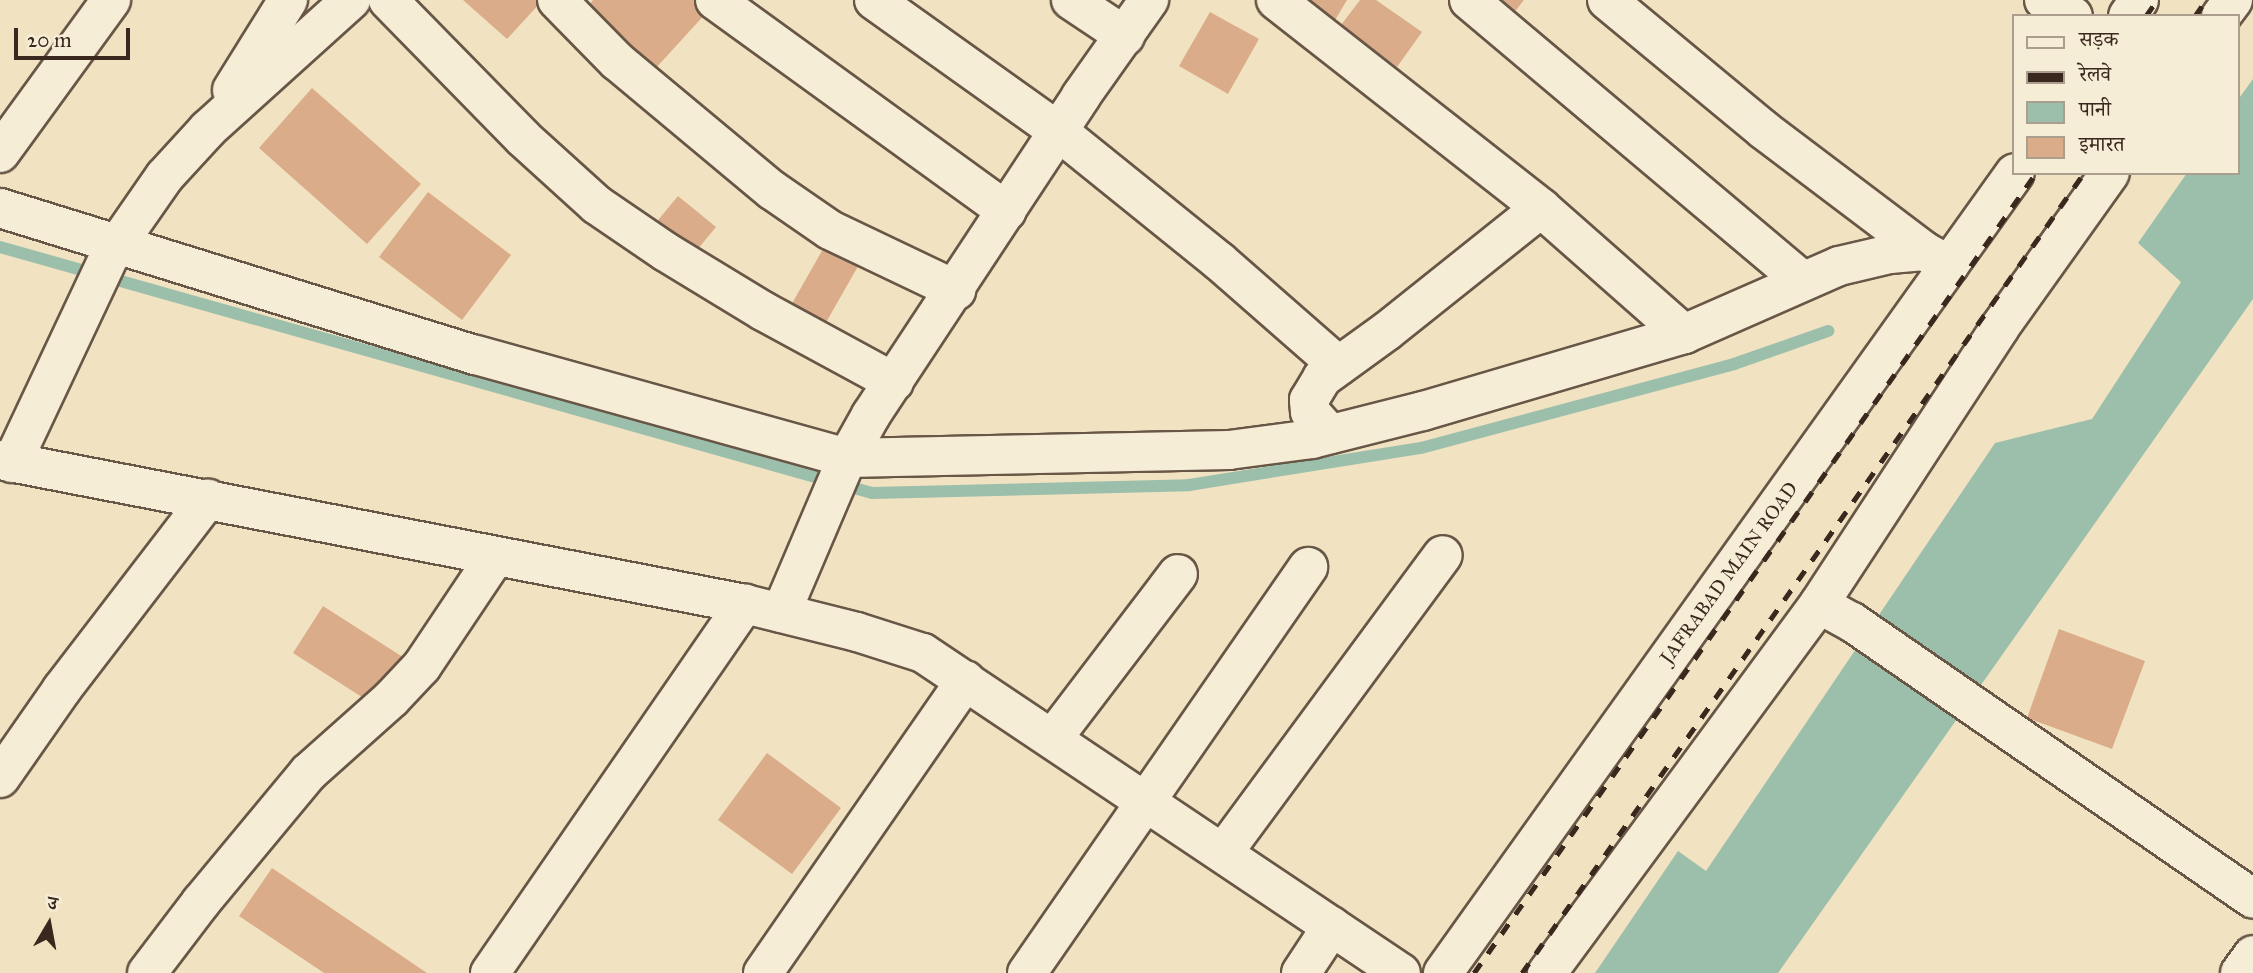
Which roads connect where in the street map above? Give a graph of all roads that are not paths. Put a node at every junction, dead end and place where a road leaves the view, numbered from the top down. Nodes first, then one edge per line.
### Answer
1 (111, 0) edge
2 (288, 0) edge
3 (351, 0) edge
4 (388, 0) edge
5 (557, 0) edge
6 (715, 0) edge
7 (874, 0) edge
8 (1071, 0) edge
9 (1149, 0) edge
10 (1276, 0) edge
11 (1469, 0) edge
12 (1607, 0) edge
13 (2044, 0) edge
14 (2069, 14) edge
15 (1125, 36) junction
16 (208, 129) junction
17 (1059, 132) junction
18 (0, 153) edge
19 (2013, 175) edge
20 (2108, 175) edge
21 (0, 208) edge
22 (1541, 208) junction
23 (1007, 211) junction
24 (114, 249) junction
25 (1936, 258) junction
26 (1801, 281) junction
27 (956, 290) junction
28 (1684, 334) junction
29 (1339, 366) junction
30 (894, 382) junction
31 (1330, 434) junction
32 (6, 461) edge
33 (840, 475) junction
34 (208, 499) junction
35 (1443, 555) dead end
36 (495, 557) junction
37 (1308, 567) dead end
38 (1178, 574) dead end
39 (1819, 604) junction
40 (763, 609) junction
41 (966, 680) junction
42 (1053, 738) junction
43 (0, 778) edge
44 (1146, 801) junction
45 (1223, 853) junction
46 (2253, 899) edge
47 (1332, 926) junction
48 (2253, 955) edge
49 (147, 973) edge
50 (489, 973) edge
51 (764, 973) edge
52 (1027, 973) edge
53 (1301, 973) edge
54 (1401, 973) edge
55 (1443, 973) edge
56 (1548, 973) edge
57 (2240, 973) edge

1 - 18 street
2 - 16 street
3 - 16 street
4 - 30 street
5 - 27 street
6 - 23 street
7 - 17 street
8 - 15 street
9 - 15 street
10 - 22 street
11 - 26 street
12 - 25 street
13 - 14 street
15 - 17 street
16 - 24 street
17 - 23 street
17 - 29 street
19 - 25 street, JAFRABAD MAIN ROAD
20 - 39 street
21 - 24 street
22 - 28 street
22 - 29 street
23 - 27 street
24 - 32 street
24 - 33 street
25 - 26 street
25 - 55 street, JAFRABAD MAIN ROAD
26 - 28 street
27 - 30 street
28 - 31 street
29 - 31 street
30 - 33 street
31 - 33 street
32 - 34 street
33 - 40 street
34 - 36 street
34 - 43 street
35 - 45 street
36 - 40 street
36 - 49 street
37 - 44 street
38 - 42 street
39 - 46 street
39 - 56 street
40 - 41 street
40 - 50 street
41 - 42 street
41 - 51 street
42 - 44 street
44 - 45 street
44 - 52 street
45 - 47 street
47 - 53 street
47 - 54 street
48 - 57 street

